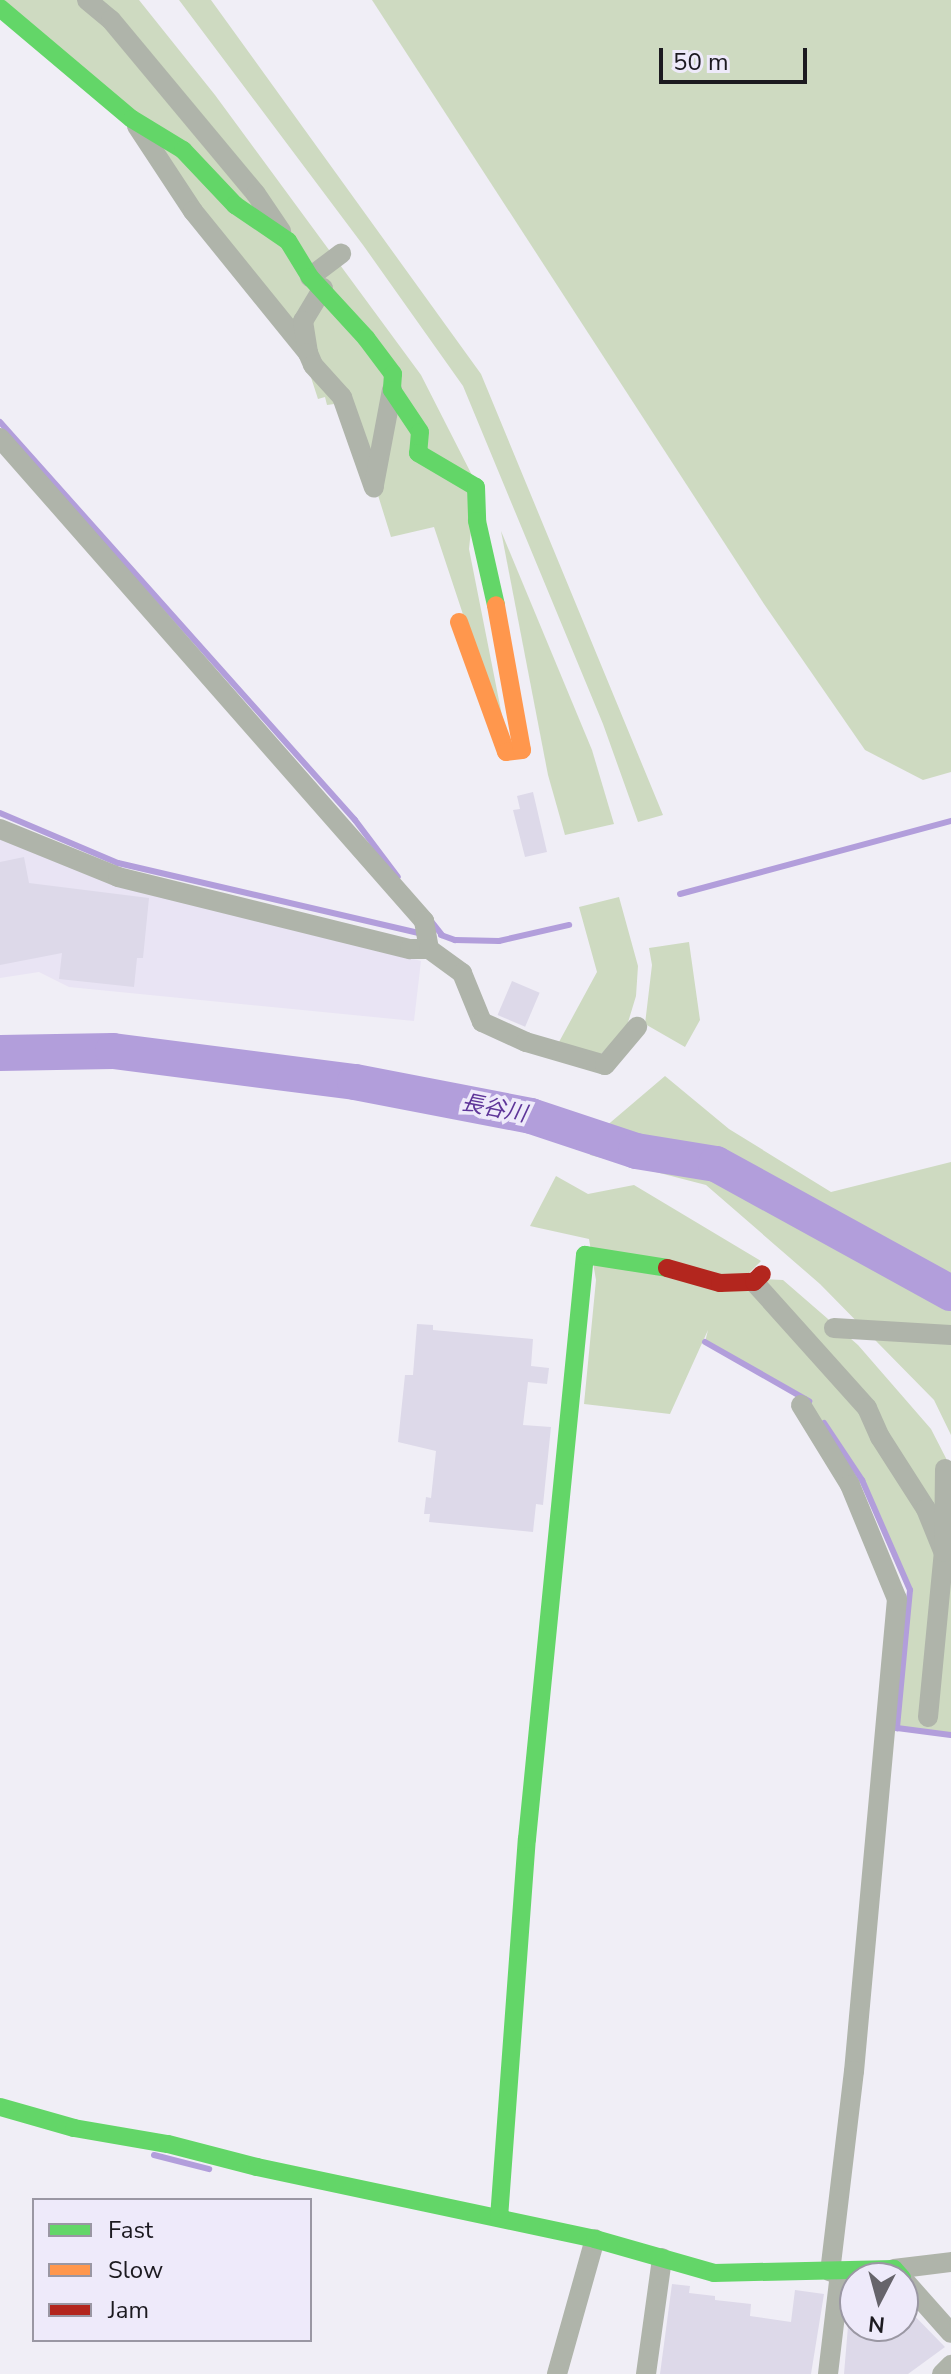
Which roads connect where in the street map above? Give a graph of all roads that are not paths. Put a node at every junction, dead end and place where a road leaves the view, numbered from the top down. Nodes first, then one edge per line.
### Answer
1 (87, 0) edge
2 (0, 8) edge
3 (132, 119) junction
4 (288, 241) junction
5 (341, 254) dead end
6 (316, 282) junction
7 (308, 353) junction
8 (392, 390) junction
9 (0, 438) edge
10 (459, 622) dead end
11 (0, 829) edge
12 (429, 949) junction
13 (637, 1027) dead end
14 (758, 1278) joint
15 (834, 1328) dead end
16 (951, 1335) edge
17 (801, 1405) dead end
18 (945, 1469) dead end
19 (948, 1561) edge
20 (928, 1717) dead end
21 (0, 2107) edge
22 (499, 2218) junction
23 (595, 2239) junction
24 (662, 2258) junction
25 (951, 2262) edge
26 (919, 2270) edge
27 (835, 2273) junction
28 (839, 2273) edge
29 (919, 2297) edge
30 (951, 2333) edge
31 (951, 2365) edge
32 (557, 2374) edge
33 (646, 2374) edge
34 (828, 2374) edge
35 (942, 2374) edge

1 - 4 street
2 - 3 street
3 - 4 street
3 - 7 street
4 - 6 street
5 - 6 street
6 - 7 street
6 - 8 street
7 - 8 street
8 - 10 street
9 - 12 street
11 - 12 street
12 - 13 street
14 - 19 street
14 - 22 street
15 - 16 street
17 - 27 street
18 - 19 street
19 - 20 street
21 - 22 street
22 - 23 street
23 - 24 street
23 - 32 street
24 - 27 street
24 - 33 street
25 - 26 street
27 - 28 street
27 - 34 street
29 - 30 street
31 - 35 street

